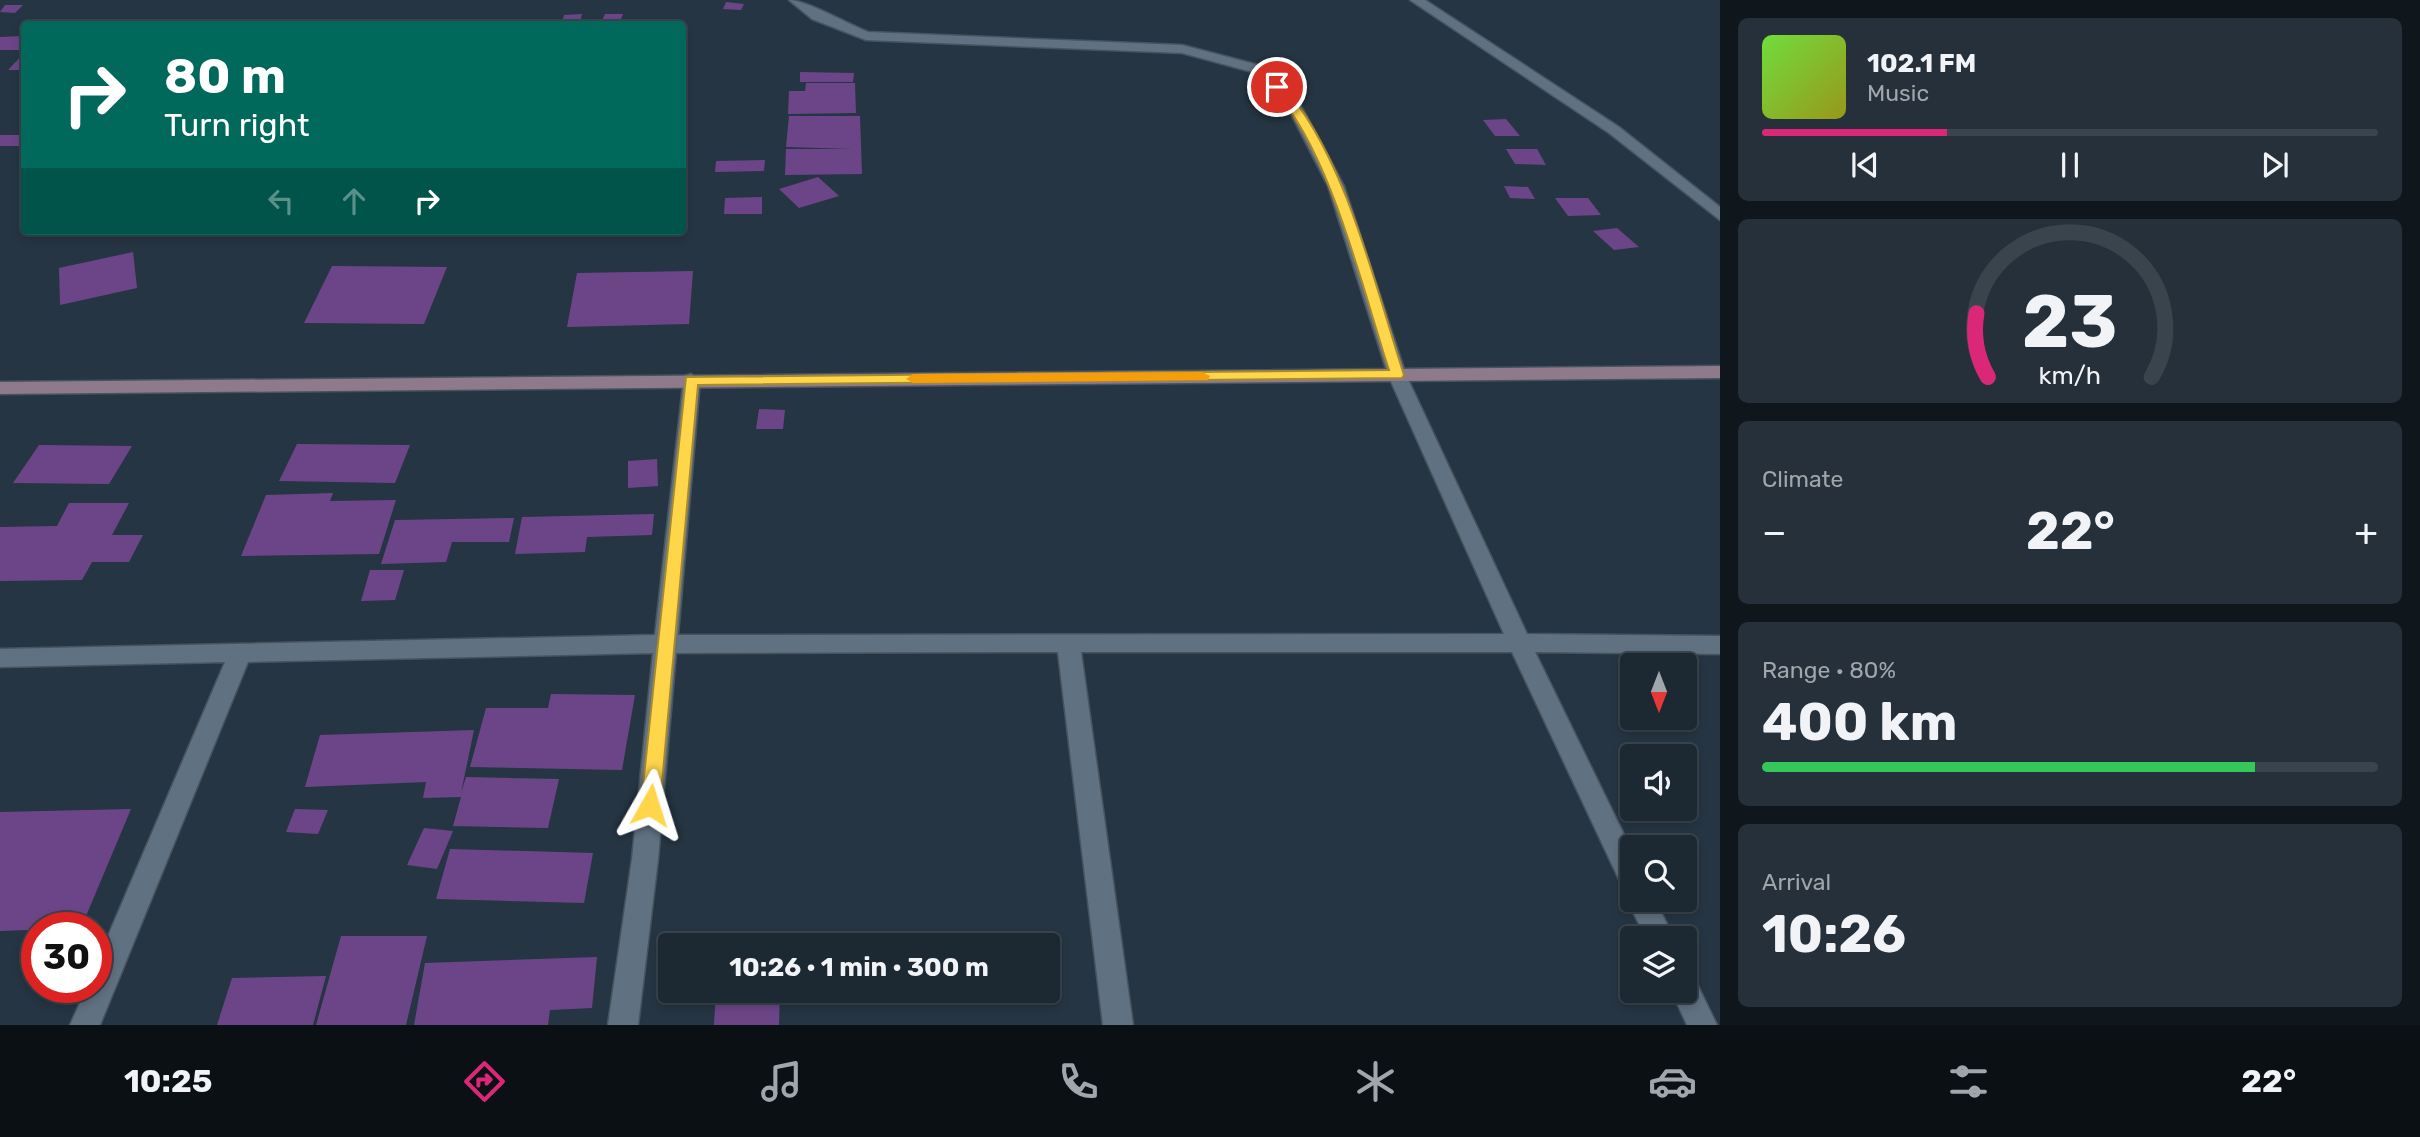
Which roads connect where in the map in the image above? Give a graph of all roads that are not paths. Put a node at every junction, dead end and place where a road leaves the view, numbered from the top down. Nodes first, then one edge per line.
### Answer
1 (795, 0) edge
2 (1416, 0) edge
3 (1720, 215) edge
4 (1720, 372) edge
5 (1397, 375) junction
6 (691, 380) junction
7 (0, 388) edge
8 (1068, 643) junction
9 (1519, 643) junction
10 (666, 644) junction
11 (1720, 645) edge
12 (240, 654) junction
13 (0, 658) edge
14 (1620, 854) edge
15 (1691, 1003) edge
16 (85, 1025) edge
17 (623, 1025) edge
18 (1118, 1025) edge
19 (1702, 1025) edge

1 - 5 street
2 - 3 street
4 - 5 street
5 - 6 street
5 - 9 street
6 - 7 street
6 - 10 street
8 - 9 street
8 - 10 street
8 - 18 street
9 - 11 street
9 - 14 street
10 - 12 street
10 - 17 street
12 - 13 street
12 - 16 street
15 - 19 street

